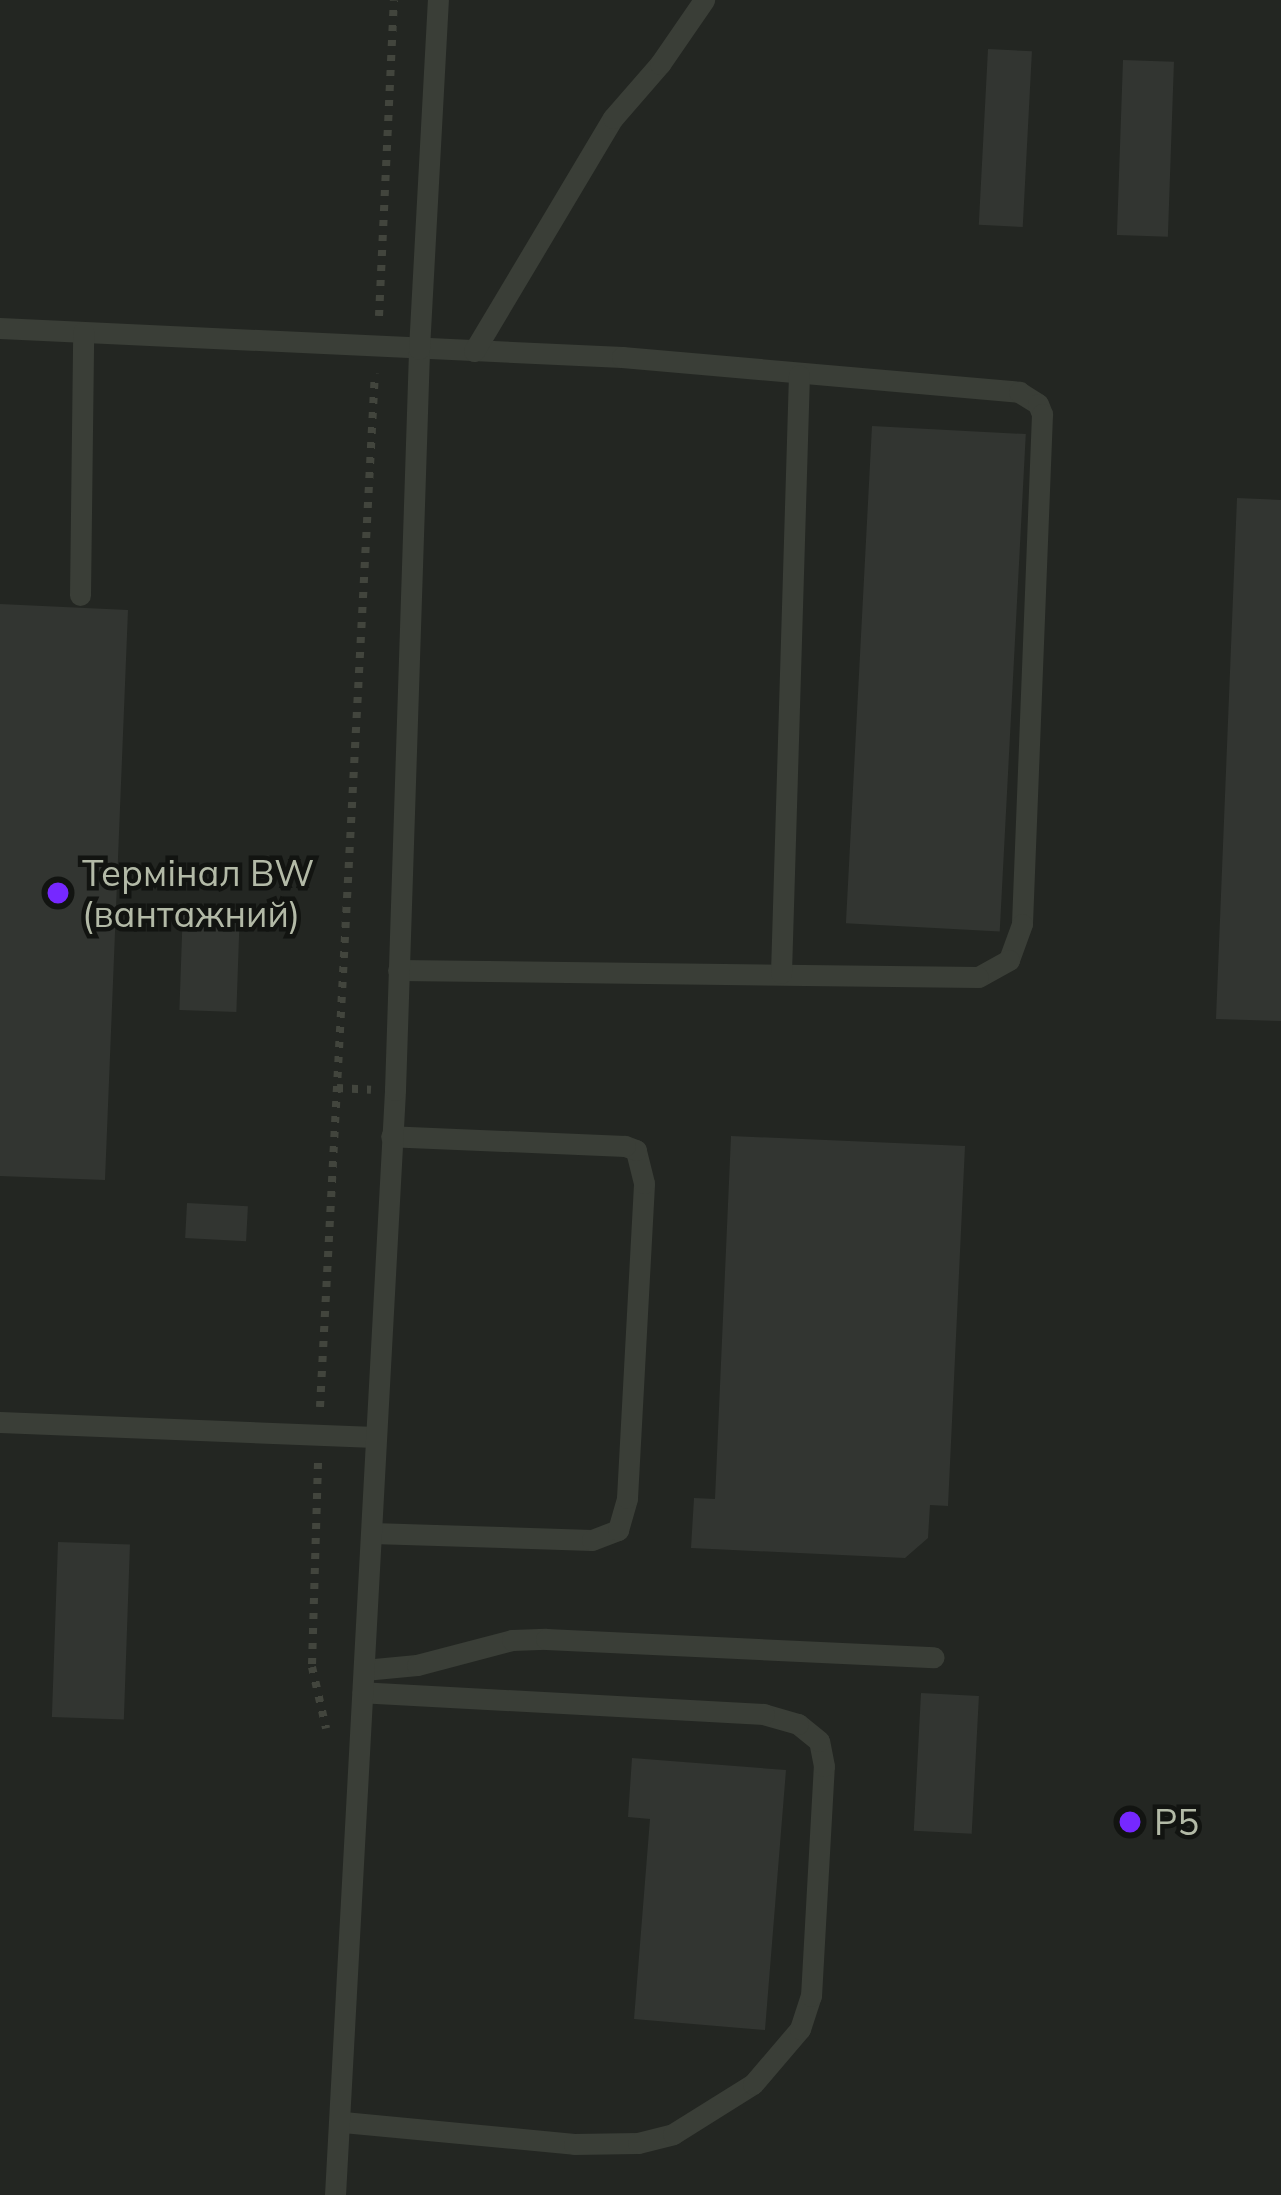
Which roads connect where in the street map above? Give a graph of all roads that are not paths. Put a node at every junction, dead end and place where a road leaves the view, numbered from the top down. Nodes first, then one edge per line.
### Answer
1 (438, 0) edge
2 (704, 0) edge
3 (0, 328) edge
4 (83, 332) junction
5 (419, 350) junction
6 (474, 352) junction
7 (799, 375) junction
8 (80, 595) dead end
9 (398, 970) junction
10 (782, 973) junction
11 (392, 1136) junction
12 (0, 1422) edge
13 (375, 1437) junction
14 (372, 1533) junction
15 (934, 1657) dead end
16 (363, 1681) junction
17 (343, 2122) junction
18 (335, 2195) edge

1 - 5 lane
2 - 6 lane
3 - 4 lane
4 - 5 lane
4 - 8 lane
5 - 6 lane
5 - 9 lane
6 - 7 lane
7 - 10 lane
7 - 10 lane
9 - 10 lane
9 - 11 lane
11 - 13 lane
11 - 14 lane
12 - 13 lane
13 - 14 lane
14 - 16 lane
15 - 16 lane
16 - 17 lane
16 - 17 lane
17 - 18 lane

